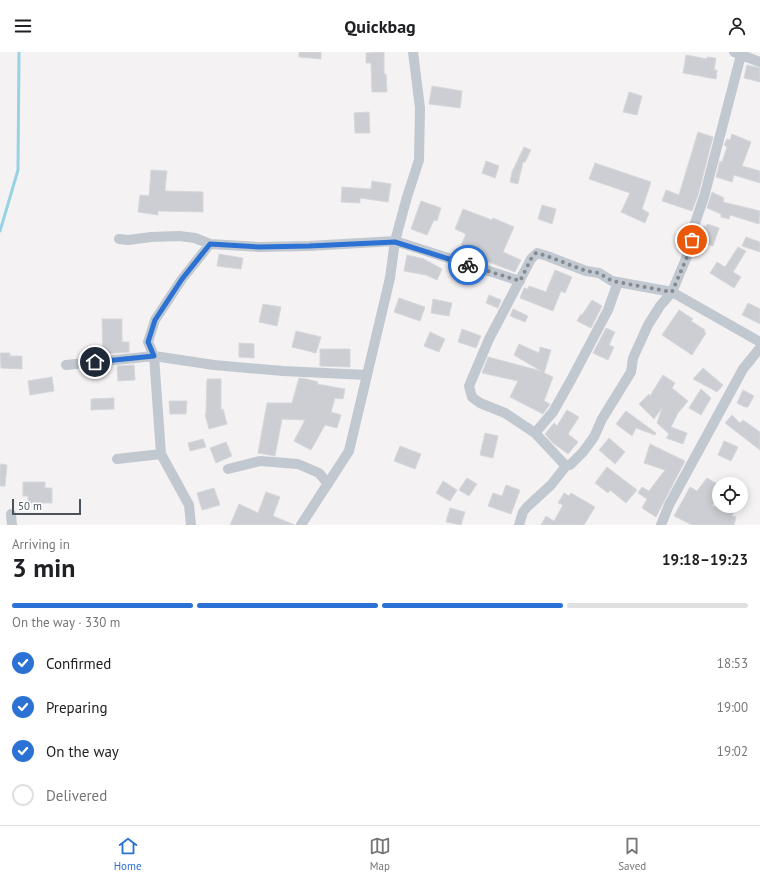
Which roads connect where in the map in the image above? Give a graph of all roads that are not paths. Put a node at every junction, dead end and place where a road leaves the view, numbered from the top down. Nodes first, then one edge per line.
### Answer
1 (413, 52) edge
2 (738, 54) edge
3 (760, 62) edge
4 (119, 238) dead end
5 (395, 242) junction
6 (210, 244) junction
7 (520, 281) junction
8 (618, 282) junction
9 (672, 292) junction
10 (760, 342) edge
11 (760, 348) edge
12 (154, 356) junction
13 (66, 366) dead end
14 (367, 375) junction
15 (534, 433) junction
16 (161, 454) junction
17 (117, 459) dead end
18 (566, 466) junction
19 (228, 469) dead end
20 (328, 484) junction
21 (11, 514) dead end
22 (12, 525) edge
23 (191, 525) edge
24 (301, 525) edge
25 (519, 525) edge
26 (661, 525) edge

1 - 5 street
2 - 3 street
2 - 9 street
4 - 6 street
5 - 6 street
5 - 7 street
5 - 14 street
6 - 12 street
7 - 8 street
7 - 15 street
8 - 9 street
8 - 15 street
9 - 10 street
9 - 18 street
11 - 26 street
12 - 13 street
12 - 14 street
12 - 16 street
14 - 20 street
15 - 18 street
16 - 17 street
16 - 23 street
18 - 25 street
19 - 20 street
20 - 24 street
21 - 22 street

